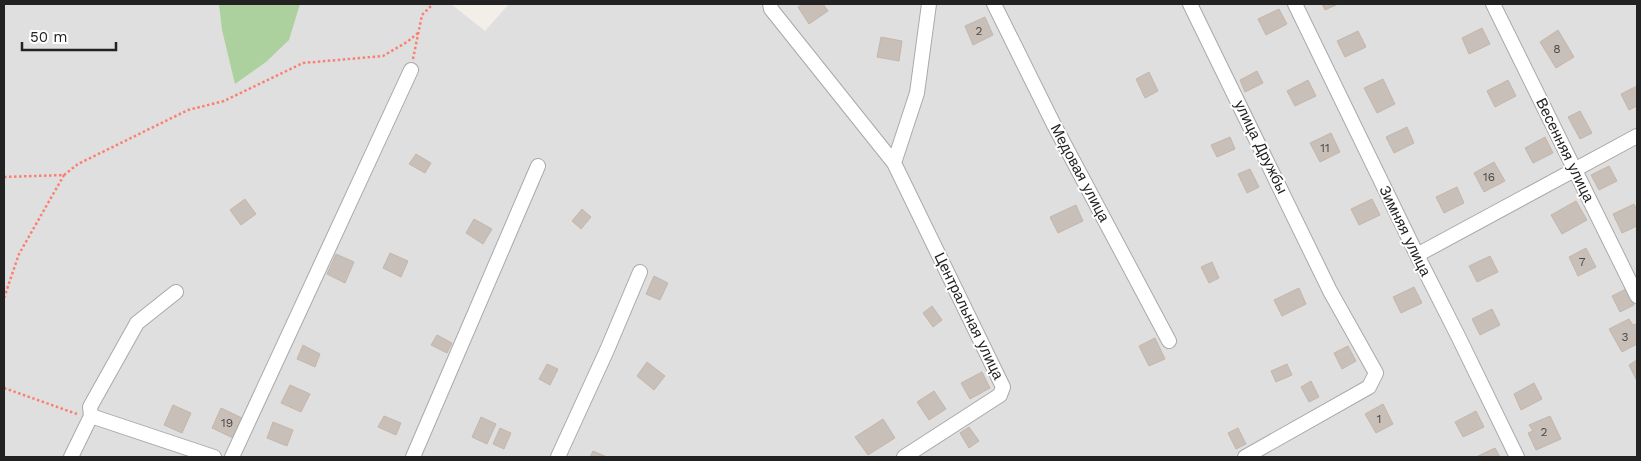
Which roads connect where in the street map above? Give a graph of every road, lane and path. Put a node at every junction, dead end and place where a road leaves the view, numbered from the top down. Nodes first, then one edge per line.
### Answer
1 (433, 4) edge
2 (770, 4) edge
3 (928, 4) edge
4 (994, 4) edge
5 (1190, 4) edge
6 (1295, 4) edge
7 (1492, 4) edge
8 (418, 33) junction
9 (411, 70) joint
10 (1637, 136) edge
11 (894, 163) junction
12 (538, 166) dead end
13 (1575, 169) junction
14 (64, 175) junction
15 (4, 177) edge
16 (1416, 255) junction
17 (640, 272) dead end
18 (176, 292) dead end
19 (1637, 296) edge
20 (4, 298) edge
21 (1169, 341) dead end
22 (4, 388) edge
23 (91, 416) junction
24 (71, 457) edge
25 (214, 457) edge
26 (232, 457) edge
27 (413, 457) edge
28 (558, 457) edge
29 (904, 457) edge
30 (1245, 457) edge
31 (1517, 457) edge

1 - 8 path
2 - 11 street, Центральная улица
3 - 11 street
4 - 21 street, Медовая улица
5 - 30 street, улица Дружбы
6 - 16 street, Зимняя улица
7 - 13 street, Весенняя улица
8 - 9 path
8 - 14 path
9 - 26 street
10 - 13 street
11 - 29 street, Центральная улица
12 - 27 street
13 - 16 street
13 - 19 street, Весенняя улица
14 - 15 path
14 - 20 path
16 - 31 street, Зимняя улица
17 - 28 street
18 - 23 street
22 - 23 path
23 - 24 street
23 - 25 street

